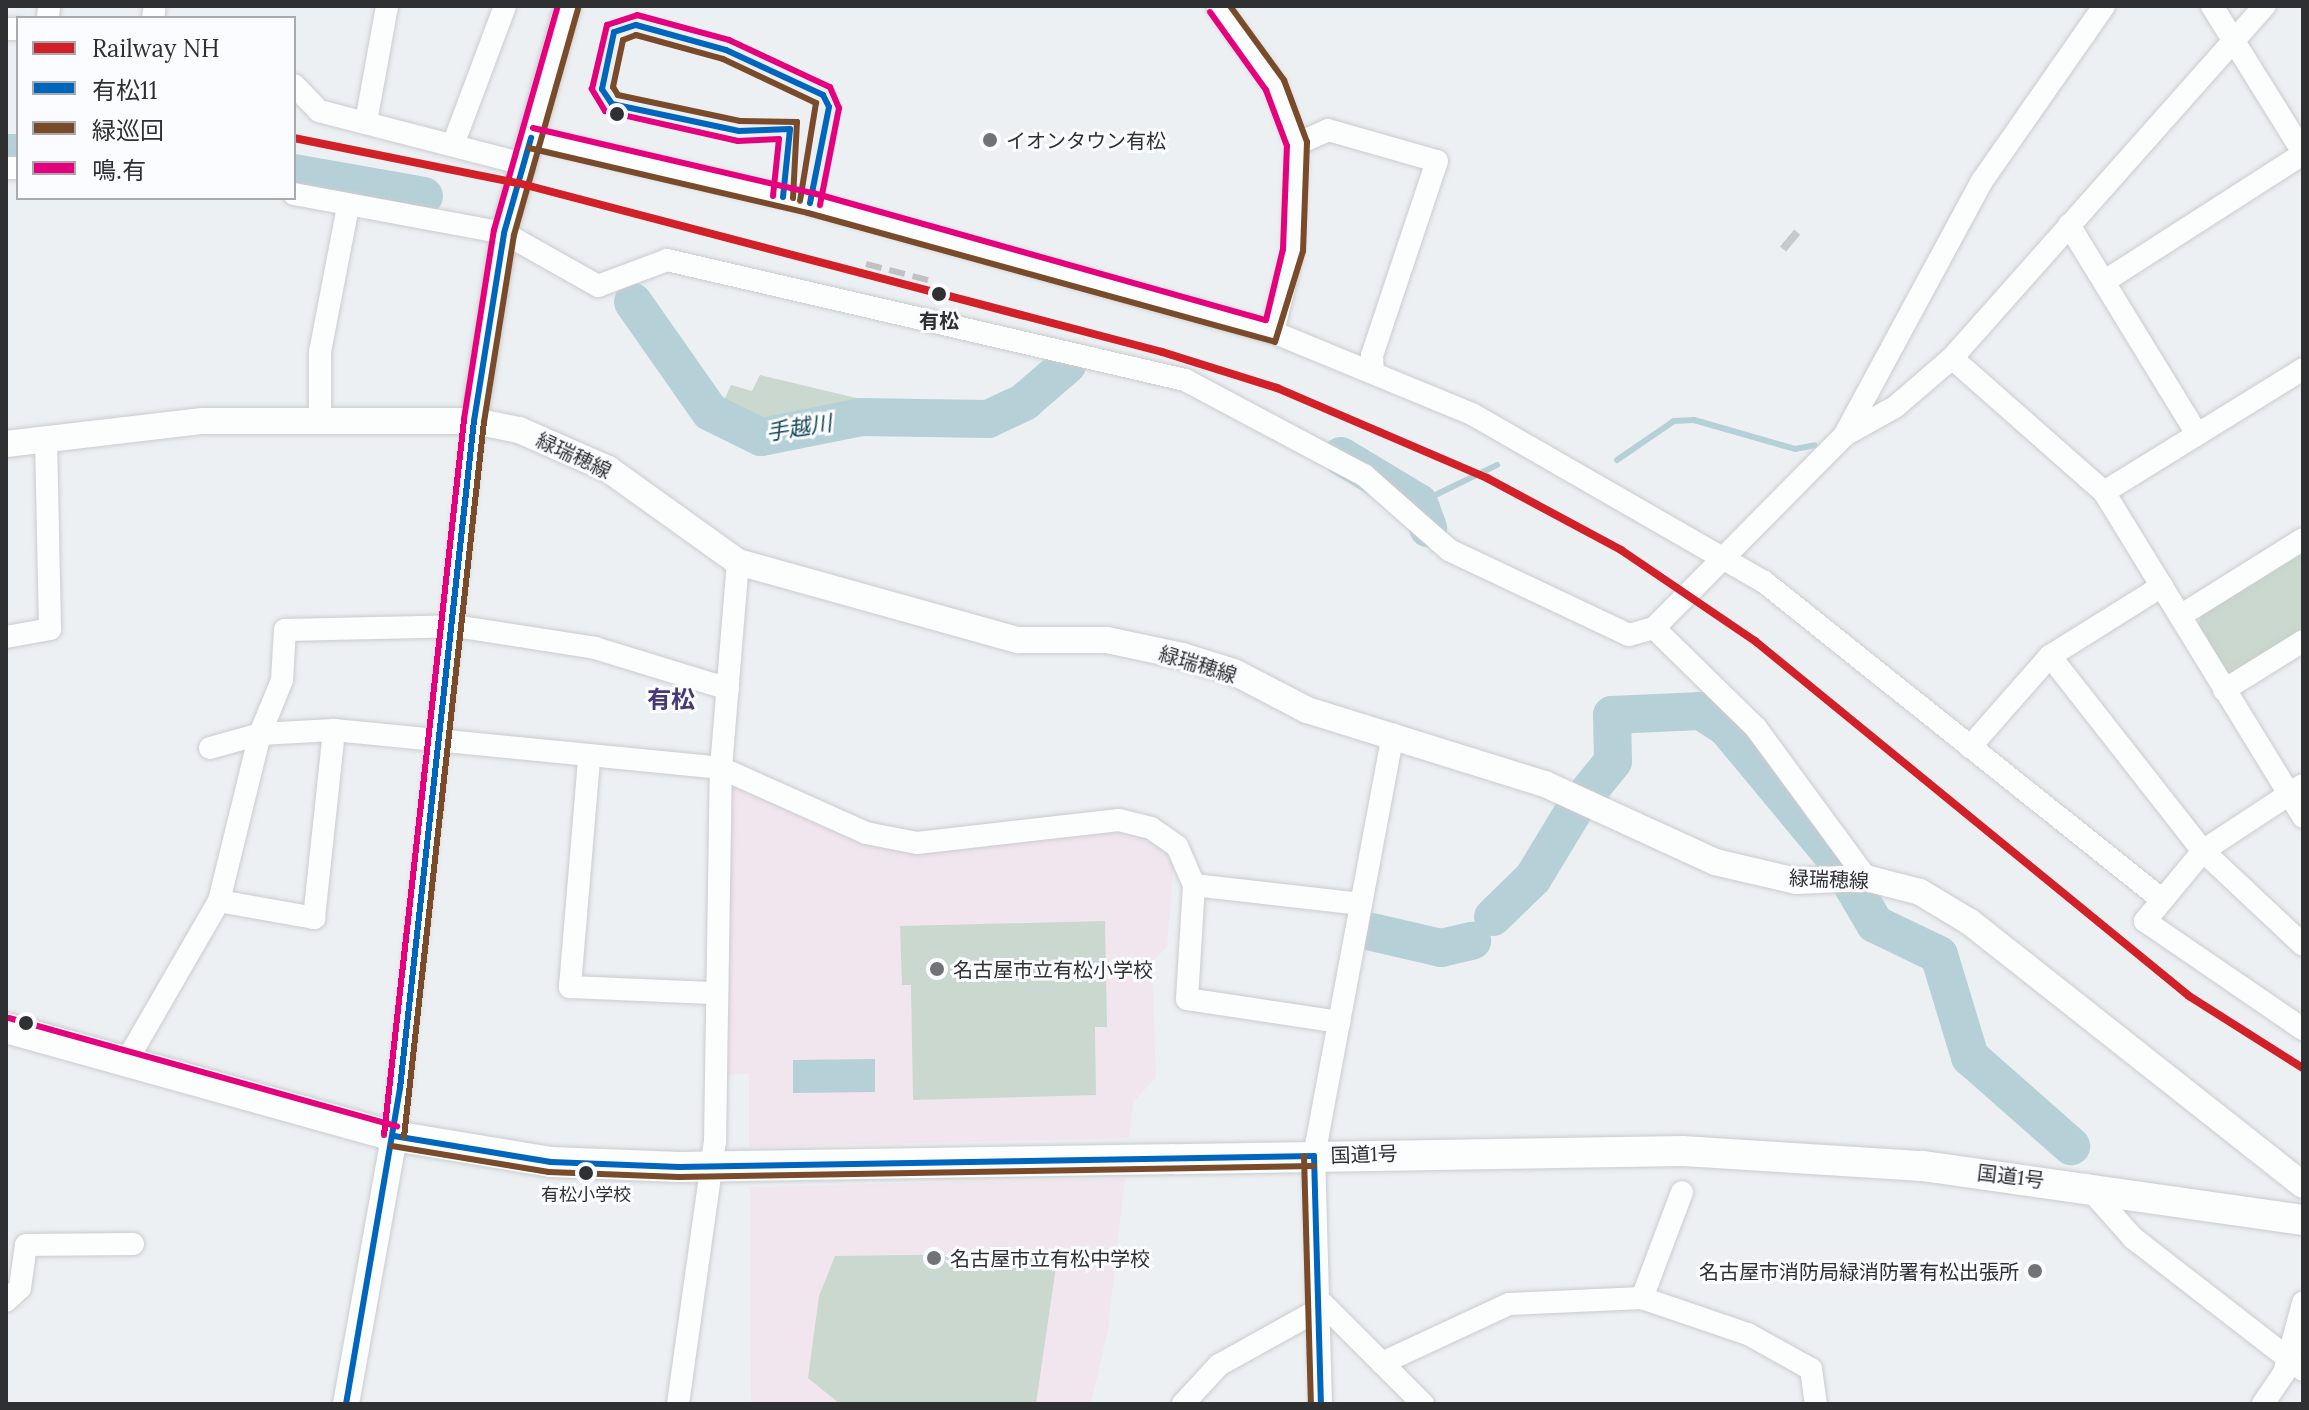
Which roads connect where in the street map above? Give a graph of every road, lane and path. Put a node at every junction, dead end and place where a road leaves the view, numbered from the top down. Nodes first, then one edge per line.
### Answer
1 (387, 6) edge
2 (505, 6) edge
3 (568, 6) edge
4 (2104, 6) edge
5 (2212, 6) edge
6 (2265, 6) edge
7 (1228, 10) edge
8 (2232, 37) junction
9 (296, 87) edge
10 (366, 122) junction
11 (454, 142) junction
12 (1297, 144) junction
13 (527, 151) junction
14 (2303, 153) edge
15 (296, 194) edge
16 (348, 206) junction
17 (2069, 225) junction
18 (504, 233) junction
19 (2105, 281) junction
20 (1273, 332) junction
21 (1952, 358) junction
22 (2303, 369) edge
23 (1373, 372) junction
24 (320, 421) junction
25 (474, 421) junction
26 (2197, 434) junction
27 (1844, 436) junction
28 (46, 441) junction
29 (6, 444) edge
30 (2104, 492) junction
31 (2303, 539) edge
32 (1721, 556) junction
33 (738, 562) junction
34 (2162, 586) junction
35 (2180, 616) junction
36 (455, 626) junction
37 (1654, 628) junction
38 (6, 637) edge
39 (2303, 641) edge
40 (2050, 656) junction
41 (728, 689) junction
42 (2224, 690) junction
43 (334, 730) junction
44 (260, 734) junction
45 (1393, 734) junction
46 (441, 742) junction
47 (1970, 747) junction
48 (210, 748) dead end
49 (589, 760) junction
50 (721, 768) junction
51 (2295, 790) edge
52 (2303, 817) edge
53 (2203, 851) junction
54 (1854, 880) junction
55 (1194, 885) junction
56 (2160, 898) junction
57 (219, 901) junction
58 (1361, 904) junction
59 (2303, 945) edge
60 (712, 993) junction
61 (1339, 1022) junction
62 (2301, 1022) edge
63 (6, 1028) edge
64 (126, 1062) junction
65 (394, 1136) junction
66 (1314, 1156) junction
67 (707, 1166) junction
68 (2086, 1185) junction
69 (2303, 1185) edge
70 (1682, 1192) dead end
71 (2303, 1220) edge
72 (133, 1244) dead end
73 (1642, 1298) junction
74 (6, 1301) edge
75 (2303, 1303) edge
76 (1316, 1304) junction
77 (1382, 1363) junction
78 (2296, 1365) edge
79 (346, 1404) edge
80 (678, 1404) edge
81 (1183, 1404) edge
82 (1321, 1404) edge
83 (1423, 1404) edge
84 (1816, 1404) edge
85 (2263, 1404) edge

1 - 10 street
2 - 11 street
3 - 13 main road
4 - 27 street
5 - 8 street
6 - 8 street
7 - 12 street
8 - 14 street
8 - 17 street
9 - 10 street
10 - 11 street
11 - 13 street
12 - 20 street
12 - 23 street
13 - 18 main road
13 - 20 street
14 - 19 street
15 - 16 street
16 - 18 street
16 - 24 street
17 - 19 street
17 - 21 street
18 - 25 main road
18 - 37 street
19 - 26 street
20 - 23 street
21 - 27 street
21 - 30 street
22 - 26 street
23 - 32 street
24 - 25 main road, 緑瑞穂線
24 - 28 main road, 緑瑞穂線
25 - 33 main road, 緑瑞穂線
25 - 36 street
26 - 30 street
27 - 32 street
28 - 29 main road, 緑瑞穂線
28 - 38 street
30 - 34 street
31 - 35 street
32 - 37 street
32 - 47 street
33 - 41 street
33 - 45 main road, 緑瑞穂線
34 - 35 street
34 - 40 street
35 - 42 street
36 - 41 street
36 - 44 street
36 - 46 street
37 - 54 street
39 - 42 street
40 - 47 street
40 - 53 street
41 - 50 street
42 - 51 street
43 - 44 street
43 - 46 street
43 - 57 street
44 - 48 street
44 - 57 street
45 - 54 main road, 緑瑞穂線
45 - 58 street
46 - 49 street
46 - 65 street
47 - 56 street
49 - 50 street
49 - 60 street
50 - 55 street
50 - 60 street
51 - 52 street
51 - 53 street
53 - 56 street
53 - 59 street
54 - 69 main road, 緑瑞穂線
55 - 58 street
55 - 61 street
56 - 62 street
57 - 64 street
58 - 61 street
60 - 67 street
61 - 66 street
63 - 64 highway, 国道1号
64 - 65 highway, 国道1号
65 - 67 highway, 国道1号
65 - 79 main road
66 - 67 highway, 国道1号
66 - 68 highway, 国道1号
66 - 76 street
67 - 80 street
68 - 71 highway, 国道1号
68 - 78 street
70 - 73 street
72 - 74 street
73 - 77 street
73 - 84 street
75 - 78 street
76 - 77 street
76 - 81 street
76 - 82 street
77 - 83 street
78 - 85 street

